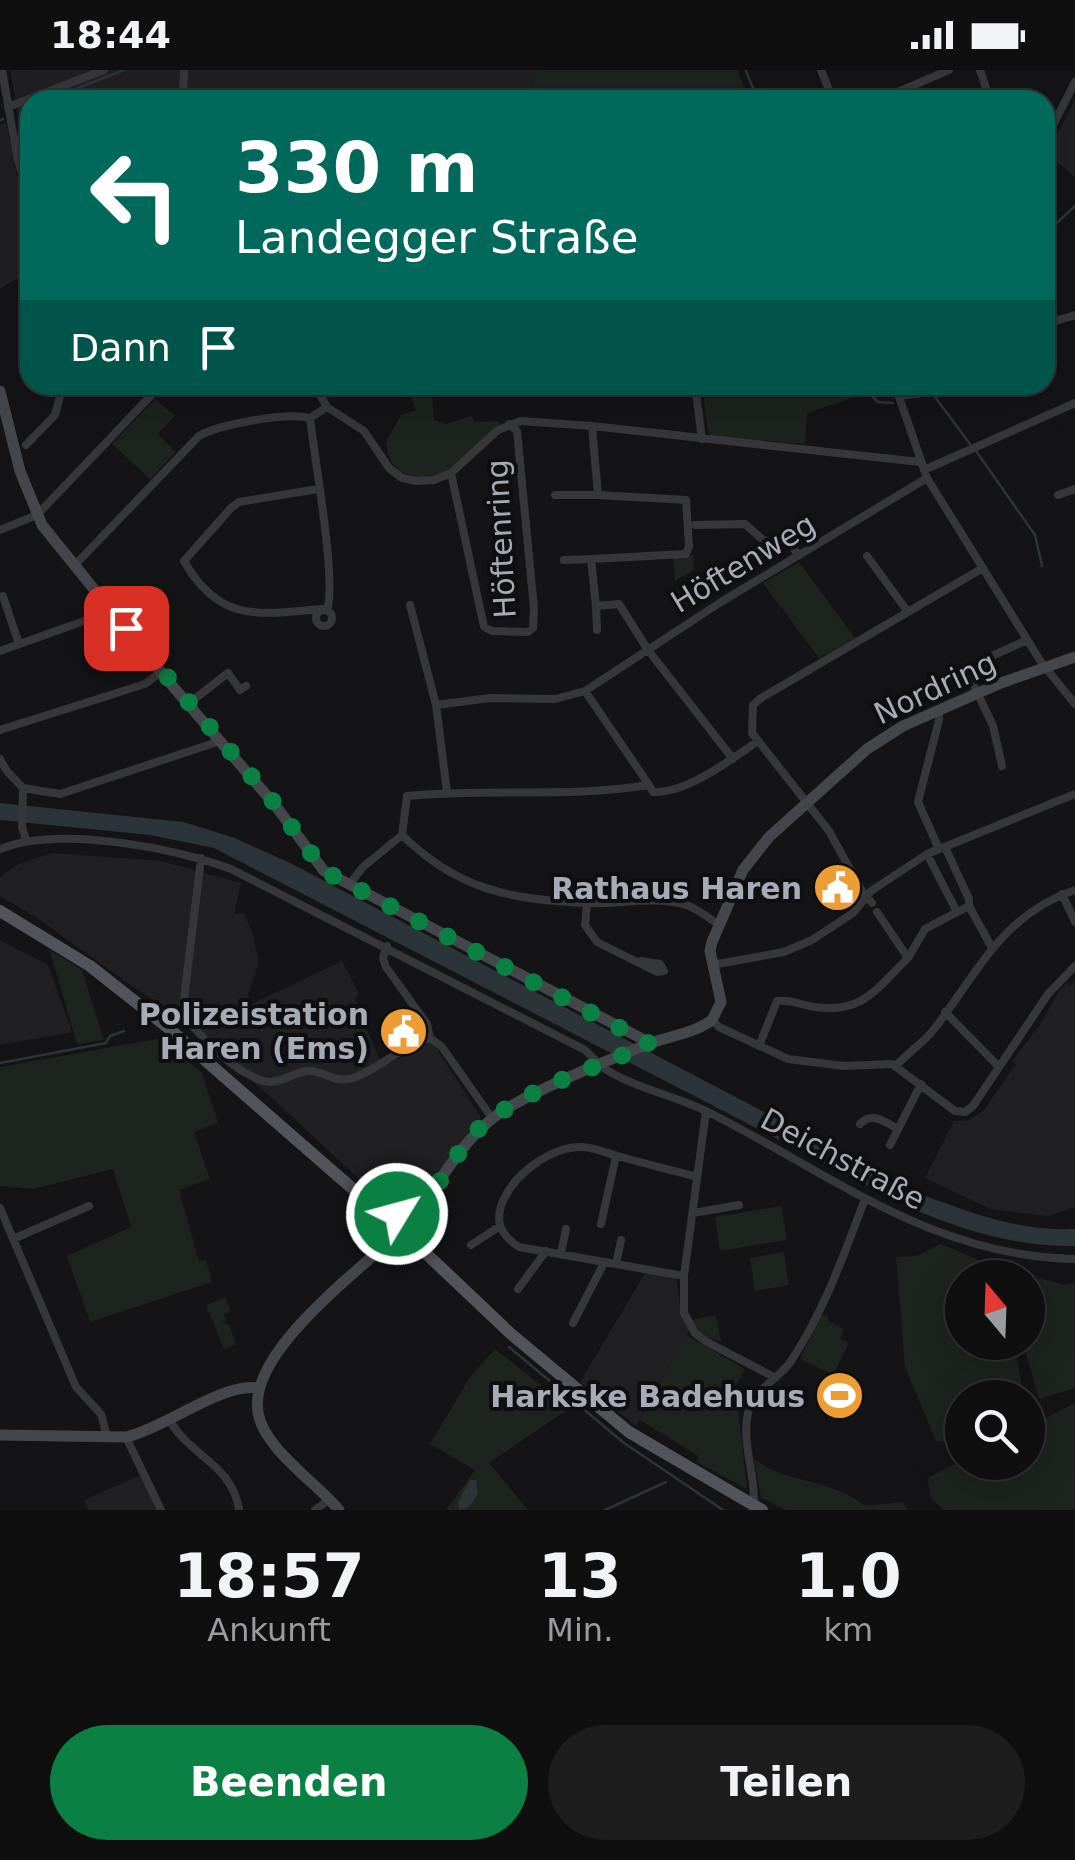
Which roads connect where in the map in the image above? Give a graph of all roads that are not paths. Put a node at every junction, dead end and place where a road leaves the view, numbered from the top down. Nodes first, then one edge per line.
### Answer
1 (2, 70) edge
2 (104, 70) edge
3 (949, 70) edge
4 (1074, 86) edge
5 (911, 88) joint
6 (52, 90) edge
7 (906, 90) edge
8 (20, 102) edge
9 (8, 107) junction
10 (1055, 122) edge
11 (20, 159) edge
12 (0, 391) edge
13 (60, 395) edge
14 (149, 395) edge
15 (320, 395) edge
16 (697, 395) edge
17 (898, 395) edge
18 (1075, 403) edge
19 (327, 407) junction
20 (310, 418) junction
21 (509, 424) junction
22 (592, 426) junction
23 (702, 439) junction
24 (26, 445) dead end
25 (924, 470) junction
26 (451, 474) junction
27 (318, 489) junction
28 (1075, 489) edge
29 (598, 495) junction
30 (1058, 495) dead end
31 (555, 496) dead end
32 (37, 515) junction
33 (695, 525) dead end
34 (0, 530) edge
35 (798, 556) junction
36 (867, 556) dead end
37 (591, 558) junction
38 (564, 560) dead end
39 (74, 566) junction
40 (983, 568) junction
41 (4, 596) dead end
42 (410, 605) dead end
43 (596, 606) junction
44 (112, 611) junction
45 (908, 612) junction
46 (598, 630) dead end
47 (1027, 640) junction
48 (20, 644) junction
49 (648, 650) junction
50 (0, 651) edge
51 (1075, 657) edge
52 (1045, 666) junction
53 (162, 672) junction
54 (246, 686) dead end
55 (585, 691) junction
56 (978, 694) junction
57 (188, 704) junction
58 (1075, 704) edge
59 (436, 705) junction
60 (939, 709) junction
61 (0, 730) edge
62 (758, 740) junction
63 (220, 742) junction
64 (0, 759) edge
65 (732, 759) junction
66 (1002, 766) dead end
67 (649, 786) junction
68 (24, 788) junction
69 (447, 792) junction
70 (1075, 794) edge
71 (806, 804) junction
72 (402, 836) junction
73 (26, 840) junction
74 (942, 848) junction
75 (0, 849) edge
76 (927, 854) junction
77 (202, 858) junction
78 (349, 885) junction
79 (1075, 890) edge
80 (1062, 894) junction
81 (969, 902) junction
82 (587, 903) junction
83 (872, 904) junction
84 (0, 910) edge
85 (957, 912) junction
86 (1075, 922) edge
87 (719, 925) junction
88 (386, 946) junction
89 (992, 948) junction
90 (908, 958) junction
91 (641, 961) dead end
92 (712, 965) junction
93 (1075, 966) edge
94 (944, 1012) junction
95 (712, 1020) junction
96 (430, 1038) junction
97 (647, 1045) junction
98 (759, 1046) junction
99 (600, 1066) junction
100 (896, 1066) junction
101 (999, 1066) junction
102 (922, 1084) junction
103 (706, 1111) junction
104 (492, 1118) junction
105 (860, 1124) dead end
106 (898, 1129) junction
107 (890, 1145) dead end
108 (616, 1156) junction
109 (697, 1176) junction
110 (427, 1196) junction
111 (865, 1198) junction
112 (740, 1205) dead end
113 (88, 1206) dead end
114 (0, 1208) edge
115 (375, 1209) junction
116 (417, 1211) junction
117 (693, 1213) junction
118 (601, 1224) dead end
119 (500, 1226) junction
120 (400, 1230) junction
121 (566, 1230) dead end
122 (13, 1238) junction
123 (621, 1240) dead end
124 (471, 1245) dead end
125 (418, 1246) junction
126 (546, 1251) junction
127 (561, 1253) junction
128 (374, 1254) junction
129 (1075, 1258) edge
130 (604, 1263) junction
131 (616, 1264) junction
132 (684, 1276) junction
133 (518, 1289) dead end
134 (574, 1323) dead end
135 (772, 1376) junction
136 (258, 1388) junction
137 (170, 1421) junction
138 (0, 1435) edge
139 (126, 1437) junction
140 (107, 1439) junction
141 (330, 1499) junction
142 (161, 1510) edge
143 (239, 1510) edge
144 (314, 1510) edge
145 (339, 1510) edge
146 (758, 1510) edge

1 - 9 street
2 - 6 street
3 - 5 street
4 - 10 street
5 - 7 street
8 - 9 street
9 - 11 street
12 - 32 main road
13 - 24 street
14 - 32 street
15 - 19 street
16 - 23 street
17 - 25 street
18 - 25 street, Höftenweg
19 - 20 street
19 - 26 street
20 - 27 street
20 - 39 street
21 - 22 street
21 - 26 street
21 - 26 street, Höftenring
22 - 23 street
22 - 29 street
23 - 25 street
25 - 35 street, Höftenweg
25 - 40 street
27 - 27 street
28 - 30 street
29 - 31 street
29 - 37 street
32 - 34 street
32 - 39 main road
33 - 35 street
35 - 49 street, Höftenweg
36 - 45 street
37 - 38 street
37 - 43 street
39 - 44 main road
40 - 45 street
40 - 47 street
41 - 48 street
42 - 59 street
43 - 46 street
43 - 49 street
44 - 48 street
44 - 53 main road
45 - 62 street
47 - 52 street
47 - 56 street
48 - 50 street
49 - 55 street, Höftenweg
49 - 65 street
51 - 52 main road, Nordring
52 - 56 main road, Nordring
52 - 58 street
53 - 57 main road
53 - 61 street
54 - 57 street
55 - 59 street
55 - 67 street
56 - 60 main road, Nordring
56 - 66 street
57 - 63 main road
59 - 69 street
60 - 71 main road, Nordring
60 - 74 street
62 - 65 street
62 - 71 street
63 - 68 street
63 - 78 main road
64 - 68 street
65 - 67 street
67 - 69 street
68 - 73 street
69 - 72 street
70 - 74 street
71 - 83 street
71 - 87 main road, Nordring
72 - 78 street
72 - 82 street
73 - 75 street, Deichstraße
73 - 77 street, Deichstraße
74 - 76 street
74 - 81 street
76 - 83 street
76 - 85 street
77 - 88 street, Deichstraße
77 - 96 street
78 - 97 main road
79 - 80 street
80 - 86 street
80 - 89 street
81 - 85 street
81 - 89 street
82 - 87 street
82 - 91 street
83 - 90 street
83 - 92 street
84 - 115 main road
85 - 90 street
87 - 92 main road, Nordring
88 - 96 street
88 - 99 street, Deichstraße
89 - 94 street
90 - 98 street
92 - 95 main road, Nordring
93 - 101 street
94 - 100 street
94 - 101 street
95 - 97 main road
95 - 98 street
96 - 104 street
97 - 99 main road
98 - 100 street
99 - 103 street, Deichstraße
99 - 104 main road
100 - 102 street
101 - 102 street
102 - 106 street
103 - 109 street
103 - 111 street, Deichstraße
104 - 110 main road
105 - 106 street
106 - 107 street
108 - 109 street
108 - 118 street
108 - 119 street
109 - 117 street
110 - 115 main road
110 - 116 main road
111 - 129 street, Deichstraße
111 - 135 street
112 - 117 street
113 - 122 street
114 - 122 street
115 - 120 main road
115 - 128 main road
116 - 120 main road
116 - 125 main road
117 - 132 street
119 - 124 street
119 - 126 street
120 - 125 main road
120 - 128 main road
121 - 127 street
122 - 140 street
123 - 131 street
125 - 128 main road
125 - 146 main road
126 - 127 street
126 - 133 street
127 - 130 street
128 - 136 main road
130 - 131 street
130 - 134 street
131 - 132 street
132 - 135 street
135 - 146 street
136 - 137 main road
136 - 141 main road
137 - 139 main road
137 - 143 street
138 - 140 main road
139 - 140 main road
139 - 142 street
141 - 144 street
141 - 145 main road

